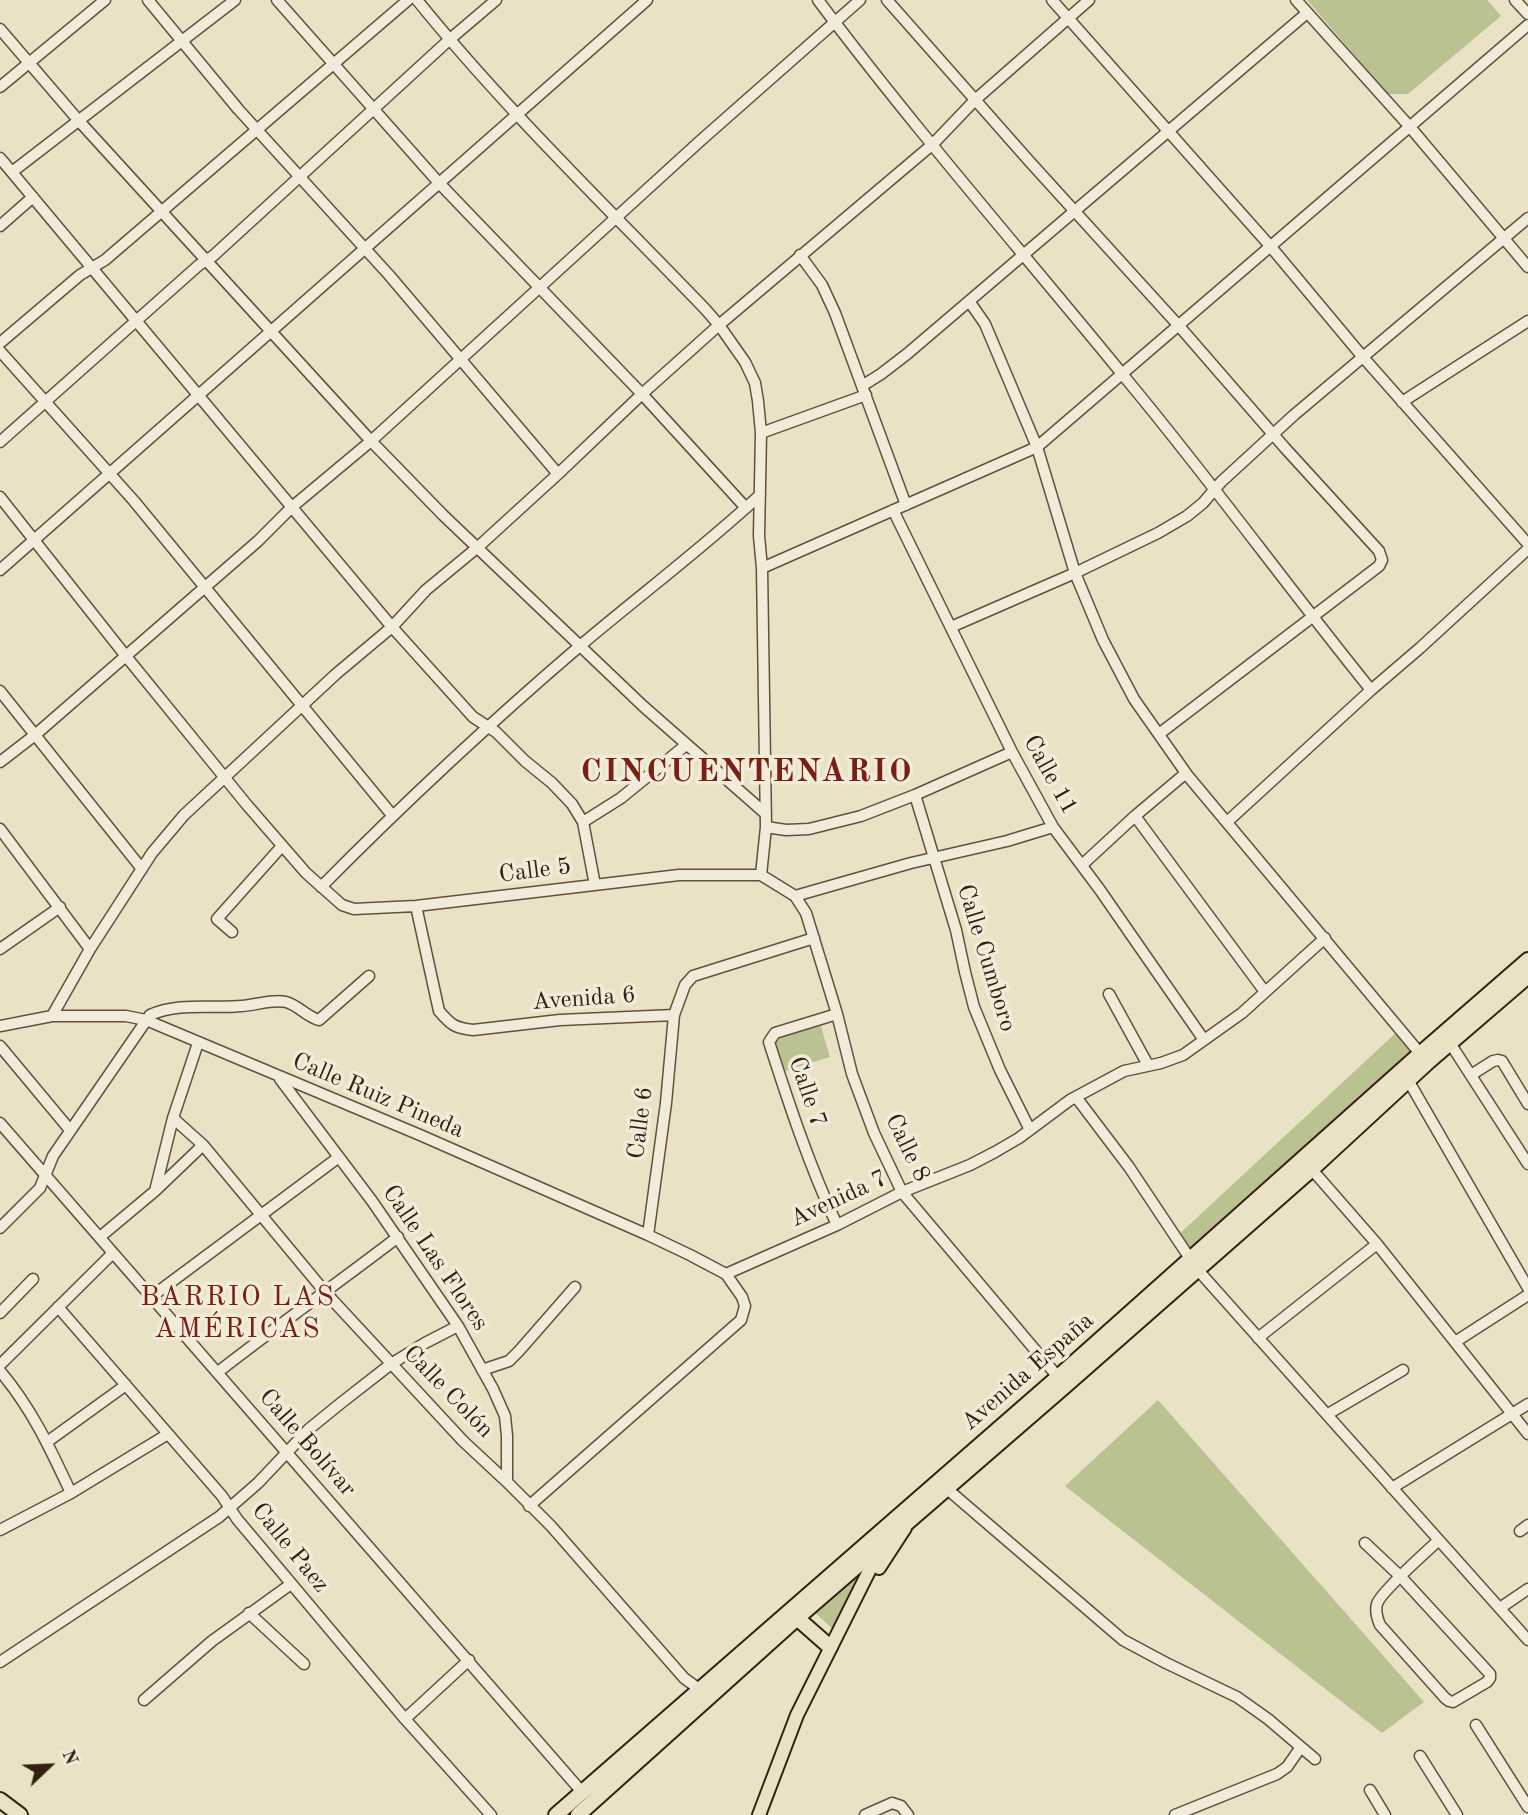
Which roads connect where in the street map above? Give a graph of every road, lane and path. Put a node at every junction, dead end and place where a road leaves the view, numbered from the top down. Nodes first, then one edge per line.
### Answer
1 (105, 0) edge
2 (148, 0) edge
3 (235, 0) edge
4 (277, 0) edge
5 (408, 0) edge
6 (416, 0) edge
7 (496, 0) edge
8 (647, 0) edge
9 (818, 0) edge
10 (860, 0) edge
11 (887, 0) edge
12 (1052, 0) edge
13 (1089, 0) edge
14 (1296, 0) edge
15 (1515, 0) edge
16 (1307, 13) junction
17 (1528, 14) edge
18 (1069, 18) junction
19 (834, 22) junction
20 (1528, 25) edge
21 (0, 29) edge
22 (449, 40) junction
23 (181, 41) junction
24 (29, 64) junction
25 (334, 65) junction
26 (0, 87) edge
27 (975, 100) junction
28 (374, 110) junction
29 (516, 116) junction
30 (79, 121) junction
31 (1410, 128) junction
32 (257, 129) junction
33 (1168, 132) junction
34 (933, 144) junction
35 (0, 158) edge
36 (12, 172) junction
37 (299, 177) junction
38 (439, 183) junction
39 (33, 197) junction
40 (1075, 211) junction
41 (161, 212) junction
42 (615, 218) junction
43 (1528, 218) edge
44 (0, 226) edge
45 (1504, 238) junction
46 (1271, 247) junction
47 (364, 248) junction
48 (1024, 254) junction
49 (800, 256) junction
50 (205, 261) junction
51 (93, 267) junction
52 (1528, 267) edge
53 (539, 287) junction
54 (970, 301) junction
55 (136, 320) junction
56 (1528, 321) edge
57 (719, 325) junction
58 (1178, 326) junction
59 (270, 331) junction
60 (0, 343) edge
61 (0, 351) edge
62 (1362, 356) junction
63 (461, 359) junction
64 (1123, 374) junction
65 (864, 390) junction
66 (642, 394) junction
67 (198, 395) junction
68 (45, 402) junction
69 (1402, 402) junction
70 (761, 433) junction
71 (1273, 434) junction
72 (371, 441) junction
73 (0, 442) edge
74 (1037, 447) junction
75 (110, 474) junction
76 (558, 474) junction
77 (1214, 489) junction
78 (760, 495) junction
79 (0, 497) edge
80 (906, 505) junction
81 (292, 507) junction
82 (746, 508) junction
83 (893, 510) junction
84 (34, 540) junction
85 (478, 547) junction
86 (1528, 547) edge
87 (762, 568) junction
88 (0, 570) edge
89 (1075, 573) junction
90 (204, 588) junction
91 (1311, 616) junction
92 (392, 627) junction
93 (951, 627) junction
94 (580, 646) junction
95 (125, 655) junction
96 (1371, 690) junction
97 (0, 691) edge
98 (301, 706) junction
99 (488, 727) junction
100 (1159, 734) junction
101 (35, 735) junction
102 (686, 745) junction
103 (1012, 752) junction
104 (0, 762) edge
105 (1186, 773) junction
106 (224, 776) junction
107 (915, 795) junction
108 (766, 814) junction
109 (392, 816) junction
110 (1135, 816) junction
111 (583, 822) junction
112 (1227, 822) junction
113 (766, 827) junction
114 (1054, 827) junction
115 (0, 829) edge
116 (282, 846) junction
117 (934, 857) junction
118 (1082, 864) junction
119 (142, 869) junction
120 (761, 875) junction
121 (595, 885) junction
122 (321, 887) junction
123 (795, 896) junction
124 (416, 906) junction
125 (60, 907) junction
126 (232, 932) dead end
127 (814, 938) junction
128 (1325, 938) junction
129 (90, 948) junction
130 (0, 950) edge
131 (1528, 960) edge
132 (369, 976) dead end
133 (1528, 976) edge
134 (1265, 992) junction
135 (1109, 994) dead end
136 (837, 1014) junction
137 (674, 1015) junction
138 (52, 1016) junction
139 (146, 1020) junction
140 (0, 1026) edge
141 (1203, 1040) junction
142 (198, 1043) junction
143 (1450, 1043) junction
144 (0, 1046) edge
145 (1424, 1058) junction
146 (1148, 1065) junction
147 (1471, 1075) junction
148 (280, 1078) junction
149 (1408, 1080) junction
150 (1076, 1097) junction
151 (1528, 1104) edge
152 (173, 1118) junction
153 (0, 1123) edge
154 (70, 1130) junction
155 (1030, 1130) junction
156 (203, 1145) junction
157 (340, 1157) junction
158 (1307, 1164) junction
159 (1528, 1164) edge
160 (46, 1175) junction
161 (155, 1191) junction
162 (902, 1192) junction
163 (261, 1216) junction
164 (837, 1224) junction
165 (0, 1228) edge
166 (648, 1235) junction
167 (100, 1237) junction
168 (398, 1237) junction
169 (1377, 1244) junction
170 (113, 1253) junction
171 (1194, 1264) junction
172 (726, 1274) junction
173 (33, 1279) dead end
174 (575, 1287) dead end
175 (1528, 1288) edge
176 (325, 1292) junction
177 (1528, 1295) edge
178 (151, 1297) junction
179 (58, 1307) junction
180 (0, 1313) edge
181 (458, 1326) junction
182 (1258, 1338) junction
183 (1455, 1342) junction
184 (391, 1364) junction
185 (0, 1365) edge
186 (482, 1370) junction
187 (1403, 1370) dead end
188 (0, 1371) edge
189 (218, 1373) junction
190 (1058, 1377) junction
191 (127, 1385) junction
192 (1528, 1404) edge
193 (1328, 1414) junction
194 (1512, 1414) junction
195 (168, 1434) junction
196 (1528, 1434) edge
197 (47, 1442) junction
198 (287, 1453) junction
199 (507, 1482) junction
200 (946, 1488) junction
201 (1392, 1488) junction
202 (71, 1493) junction
203 (530, 1506) junction
204 (230, 1508) junction
205 (915, 1514) junction
206 (891, 1521) junction
207 (0, 1530) edge
208 (1438, 1540) junction
209 (884, 1541) junction
210 (1365, 1543) dead end
211 (1401, 1577) junction
212 (290, 1584) junction
213 (1528, 1589) edge
214 (1500, 1608) junction
215 (851, 1609) junction
216 (249, 1613) junction
217 (797, 1618) junction
218 (1528, 1640) edge
219 (830, 1647) junction
220 (469, 1660) junction
221 (0, 1662) edge
222 (304, 1664) dead end
223 (699, 1689) junction
224 (144, 1700) dead end
225 (405, 1719) junction
226 (1476, 1725) dead end
227 (1301, 1747) junction
228 (1420, 1756) dead end
229 (1315, 1759) dead end
230 (1370, 1790) dead end
231 (582, 1792) junction
232 (0, 1800) edge
233 (1528, 1807) edge
234 (20, 1815) edge
235 (491, 1815) edge
236 (556, 1815) edge
237 (578, 1815) edge
238 (759, 1815) edge
239 (865, 1815) edge
240 (908, 1815) edge
241 (1175, 1815) edge
242 (1385, 1815) edge
243 (1457, 1815) edge

1 - 24 street
2 - 23 street
3 - 23 street
4 - 25 street
5 - 25 street
6 - 22 street
7 - 22 street
8 - 29 street
9 - 19 street
10 - 19 street
11 - 27 street
12 - 18 street
13 - 18 street
14 - 16 street
15 - 17 street
16 - 31 street
16 - 33 street
18 - 27 street
18 - 33 street
19 - 34 street
19 - 42 street
20 - 31 street
21 - 24 street
22 - 28 street
22 - 29 street
23 - 30 street
23 - 32 street
24 - 26 street
24 - 30 street
25 - 28 street
25 - 32 street
27 - 34 street
27 - 40 street
28 - 37 street
28 - 38 street
29 - 38 street
29 - 42 street
30 - 36 street
30 - 41 street
31 - 45 street
31 - 46 street
32 - 37 street
32 - 41 street
33 - 40 street
33 - 46 street
34 - 48 street
34 - 49 street
35 - 36 street
36 - 39 street
37 - 47 street
37 - 50 street
38 - 47 street
38 - 53 street
39 - 44 street
39 - 51 street
40 - 48 street
40 - 58 street
41 - 50 street
41 - 51 street
42 - 53 street
42 - 57 street
43 - 45 street
45 - 52 street
45 - 62 street
46 - 58 street
46 - 62 street
47 - 59 street
47 - 63 street
48 - 54 street
48 - 64 street
49 - 57 street
49 - 65 street
50 - 55 street
50 - 59 street
51 - 55 street
51 - 60 street
53 - 63 street
53 - 66 street
54 - 65 street
54 - 74 street
55 - 67 street
55 - 68 street
56 - 69 street
57 - 66 street
57 - 70 street
58 - 64 street
58 - 71 street
59 - 67 street
59 - 72 street
61 - 68 street
62 - 69 street
62 - 71 street
63 - 72 street
63 - 76 street
64 - 74 street
64 - 77 street
65 - 70 street
65 - 80 street
66 - 76 street
66 - 82 street
67 - 75 street
67 - 81 street
68 - 73 street
68 - 75 street
69 - 86 street
70 - 78 street
71 - 77 street
71 - 91 street
72 - 81 street
72 - 85 street
74 - 80 street
74 - 89 street
75 - 84 street
75 - 90 street
76 - 85 street
77 - 89 street
77 - 91 street
78 - 82 street
78 - 87 street
79 - 84 street, Calle 5
80 - 83 street
81 - 90 street
81 - 92 street
82 - 94 street
83 - 87 street
83 - 93 street, Calle 11
84 - 88 street
84 - 95 street, Calle 5
85 - 92 street
85 - 94 street
86 - 96 street
87 - 108 street
89 - 93 street
89 - 100 street
90 - 95 street
90 - 98 street
91 - 96 street
91 - 100 street
92 - 98 street
92 - 99 street
93 - 103 street, Calle 11
94 - 99 street
94 - 102 street
95 - 101 street
95 - 106 street, Calle 5
96 - 112 street
97 - 101 street
98 - 106 street
98 - 109 street
99 - 109 street
99 - 111 street
100 - 105 street
101 - 104 street
101 - 119 street
102 - 108 street
102 - 111 street
103 - 107 street
103 - 114 street, Calle 11
105 - 110 street
105 - 112 street
106 - 116 street, Calle 5
106 - 119 street
107 - 113 street
107 - 117 street, Calle Cumboro
108 - 113 street
109 - 122 street
110 - 118 street
110 - 134 street
111 - 121 street
112 - 128 street
113 - 120 street
114 - 117 street
114 - 118 street, Calle 11
115 - 125 street
116 - 122 street, Calle 5
116 - 126 street
117 - 123 street
117 - 155 street, Calle Cumboro
118 - 141 street, Calle 11
119 - 129 street
120 - 121 street, Calle 5
120 - 123 street
121 - 124 street, Calle 5
122 - 124 street, Calle 5
123 - 127 street, Calle 8
124 - 137 street, Avenida 6
125 - 129 street
125 - 130 street
127 - 136 street, Calle 8
127 - 137 street
128 - 134 street, Avenida 7
128 - 145 street
129 - 138 street
131 - 145 highway, Avenida España
132 - 139 street
133 - 143 highway, Avenida España
134 - 141 street, Avenida 7
135 - 146 street
136 - 162 street, Calle 8
136 - 164 street, Calle 7
137 - 166 street, Calle 6
138 - 139 street, Calle Ruiz Pineda
138 - 140 street, Calle Ruiz Pineda
139 - 142 street, Calle Ruiz Pineda
139 - 154 street
141 - 146 street, Avenida 7
142 - 148 street, Calle Ruiz Pineda
142 - 152 street
143 - 145 highway, Avenida España
143 - 147 street
144 - 154 street
145 - 149 highway, Avenida España
145 - 158 highway, Avenida España
146 - 150 street, Avenida 7
147 - 151 street
147 - 159 street
148 - 157 street, Calle Las Flores
148 - 166 street, Calle Ruiz Pineda
149 - 158 highway, Avenida España
149 - 175 street
150 - 155 street, Avenida 7
150 - 171 street
152 - 156 street, Calle Colón
152 - 161 street
153 - 160 street, Calle Bolívar
154 - 160 street
155 - 162 street, Avenida 7
156 - 161 street
156 - 163 street, Calle Colón
157 - 163 street
157 - 168 street, Calle Las Flores
158 - 169 street
158 - 171 highway, Avenida España
160 - 165 street
160 - 167 street, Calle Bolívar
161 - 167 street
162 - 164 street, Avenida 7
162 - 190 street, Calle 8
163 - 176 street, Calle Colón
163 - 178 street
164 - 172 street, Avenida 7
166 - 172 street, Calle Ruiz Pineda
167 - 170 street, Calle Bolívar
168 - 176 street
168 - 181 street, Calle Las Flores
169 - 182 street
169 - 183 street
170 - 178 street, Calle Bolívar
170 - 179 street
171 - 182 street
171 - 190 highway, Avenida España
171 - 200 highway, Avenida España
172 - 203 street
173 - 180 street
174 - 186 street
176 - 184 street, Calle Colón
176 - 189 street
177 - 183 street
178 - 189 street, Calle Bolívar
179 - 185 street
179 - 191 street, Calle Paez
181 - 184 street
181 - 186 street, Calle Las Flores
182 - 193 street
183 - 194 street
184 - 198 street
184 - 199 street, Calle Colón
186 - 199 street, Calle Las Flores
187 - 193 street
188 - 197 street
189 - 198 street, Calle Bolívar
190 - 206 highway, Avenida España
191 - 195 street, Calle Paez
191 - 197 street
192 - 194 street
193 - 201 street
194 - 196 street
194 - 201 street
195 - 202 street
195 - 204 street, Calle Paez
197 - 202 street
198 - 204 street
198 - 220 street, Calle Bolívar
199 - 203 street, Calle Colón
200 - 205 highway, Avenida España
200 - 227 street
201 - 208 street
202 - 207 street
203 - 223 street, Calle Colón
204 - 212 street, Calle Paez
204 - 221 street
205 - 209 highway, Avenida España
205 - 215 main road
206 - 209 main road
206 - 223 highway, Avenida España
208 - 211 street
208 - 214 street
209 - 215 main road
209 - 217 highway, Avenida España
210 - 211 street
211 - 211 street
212 - 216 street
212 - 225 street, Calle Paez
213 - 214 street
214 - 218 street
215 - 219 main road
216 - 222 street
216 - 224 street
217 - 219 highway
217 - 237 highway, Avenida España
219 - 238 main road
220 - 225 street
220 - 231 street, Calle Bolívar
223 - 231 highway, Avenida España
225 - 235 street, Calle Paez
226 - 233 street
227 - 229 street
227 - 241 street
228 - 243 street
230 - 242 street
231 - 236 highway, Avenida España
232 - 234 highway
239 - 240 street

